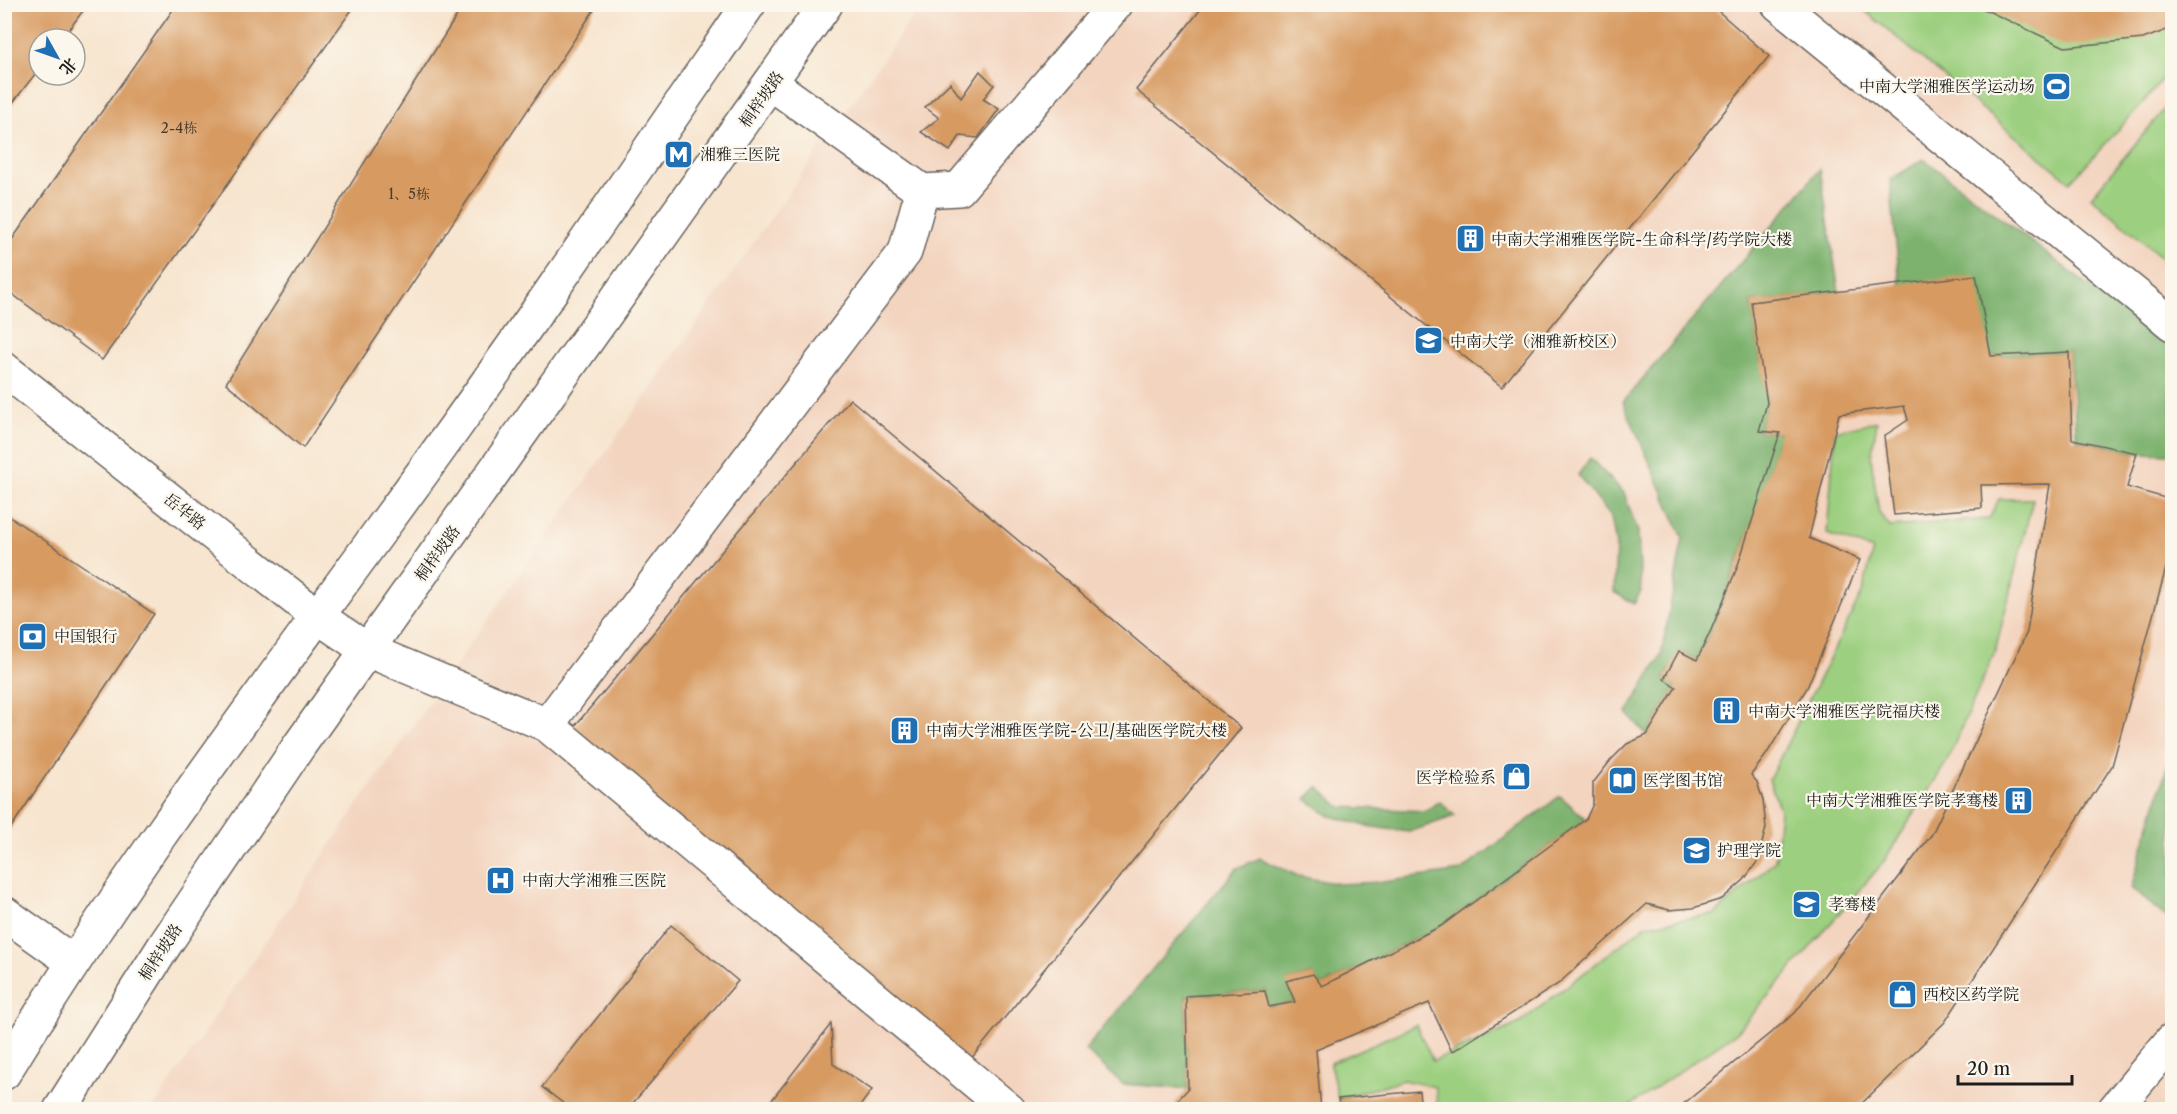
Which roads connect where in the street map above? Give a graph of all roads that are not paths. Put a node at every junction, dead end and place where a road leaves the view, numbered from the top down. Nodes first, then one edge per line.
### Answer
1 (749, 4) edge
2 (826, 4) edge
3 (1116, 4) edge
4 (1778, 4) edge
5 (771, 84) junction
6 (922, 191) junction
7 (2172, 324) edge
8 (4, 369) edge
9 (317, 616) junction
10 (367, 650) junction
11 (547, 725) junction
12 (4, 912) edge
13 (73, 962) junction
14 (2172, 1040) edge
15 (4, 1073) edge
16 (60, 1110) edge
17 (1009, 1110) edge
18 (2114, 1110) edge

1 - 9 street
2 - 5 street, 桐梓坡路
3 - 6 street
4 - 7 street
5 - 6 street
5 - 10 street, 桐梓坡路
6 - 11 street
8 - 9 street, 岳华路
9 - 10 street, 岳华路
9 - 13 street
10 - 11 street, 岳华路
10 - 16 street, 桐梓坡路
11 - 17 street, 岳华路
12 - 13 street
13 - 15 street
14 - 18 street

